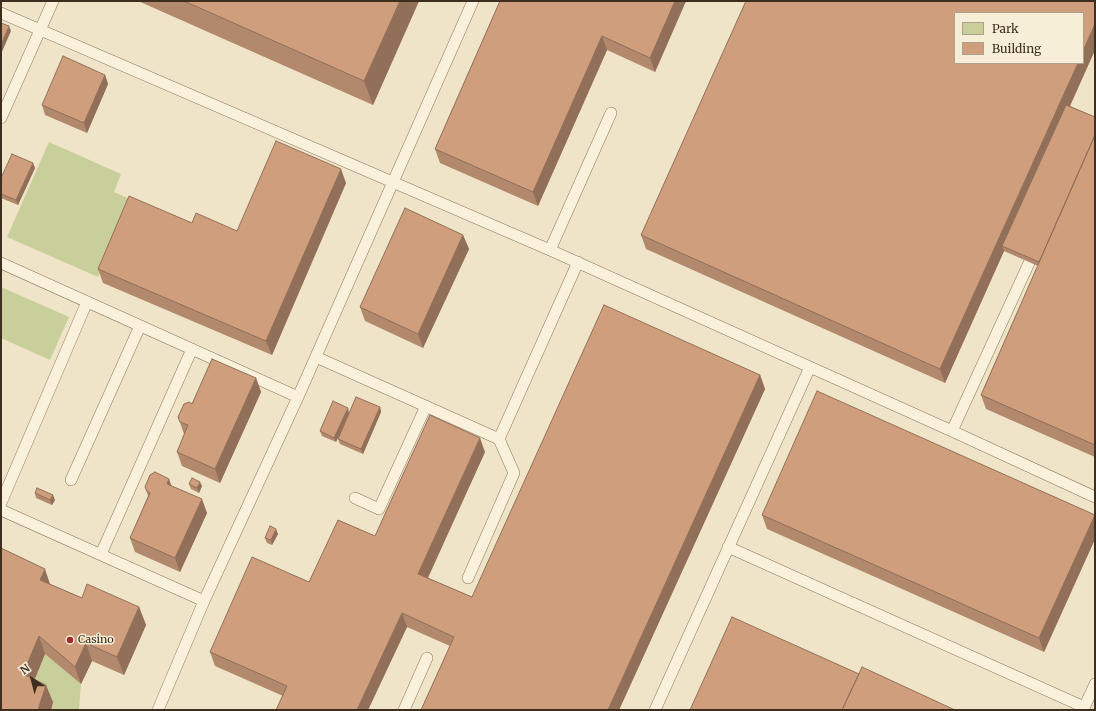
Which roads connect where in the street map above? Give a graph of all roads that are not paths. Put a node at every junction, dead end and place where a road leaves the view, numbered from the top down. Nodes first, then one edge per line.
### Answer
1 (53, 1) edge
2 (473, 1) edge
3 (1, 12) edge
4 (40, 30) junction
5 (611, 113) dead end
6 (1, 118) edge
7 (393, 182) junction
8 (1038, 243) edge
9 (550, 250) junction
10 (578, 262) junction
11 (1, 263) edge
12 (88, 302) junction
13 (140, 326) junction
14 (192, 349) junction
15 (316, 357) junction
16 (810, 367) junction
17 (298, 397) junction
18 (426, 406) junction
19 (952, 431) junction
20 (499, 439) junction
21 (71, 480) dead end
22 (1095, 497) edge
23 (354, 498) dead end
24 (1, 503) edge
25 (1, 510) edge
26 (728, 547) junction
27 (101, 554) junction
28 (468, 578) dead end
29 (204, 601) junction
30 (427, 658) dead end
31 (1095, 684) edge
32 (1083, 709) edge
33 (158, 710) edge
34 (404, 710) edge
35 (655, 710) edge

1 - 4 lane
2 - 7 lane
3 - 4 lane
4 - 6 lane
4 - 7 lane
5 - 9 lane
7 - 9 lane
7 - 15 lane
8 - 19 lane
9 - 10 lane
10 - 16 lane
10 - 20 lane
11 - 12 lane
12 - 13 lane
12 - 24 lane
13 - 14 lane
13 - 21 lane
14 - 17 lane
14 - 27 lane
15 - 17 lane
15 - 18 lane
16 - 19 lane
16 - 26 lane
17 - 29 lane
18 - 20 lane
18 - 23 lane
19 - 22 lane
20 - 28 lane
25 - 27 lane
26 - 32 lane
26 - 35 lane
27 - 29 lane
29 - 33 lane
30 - 34 lane
31 - 32 lane

